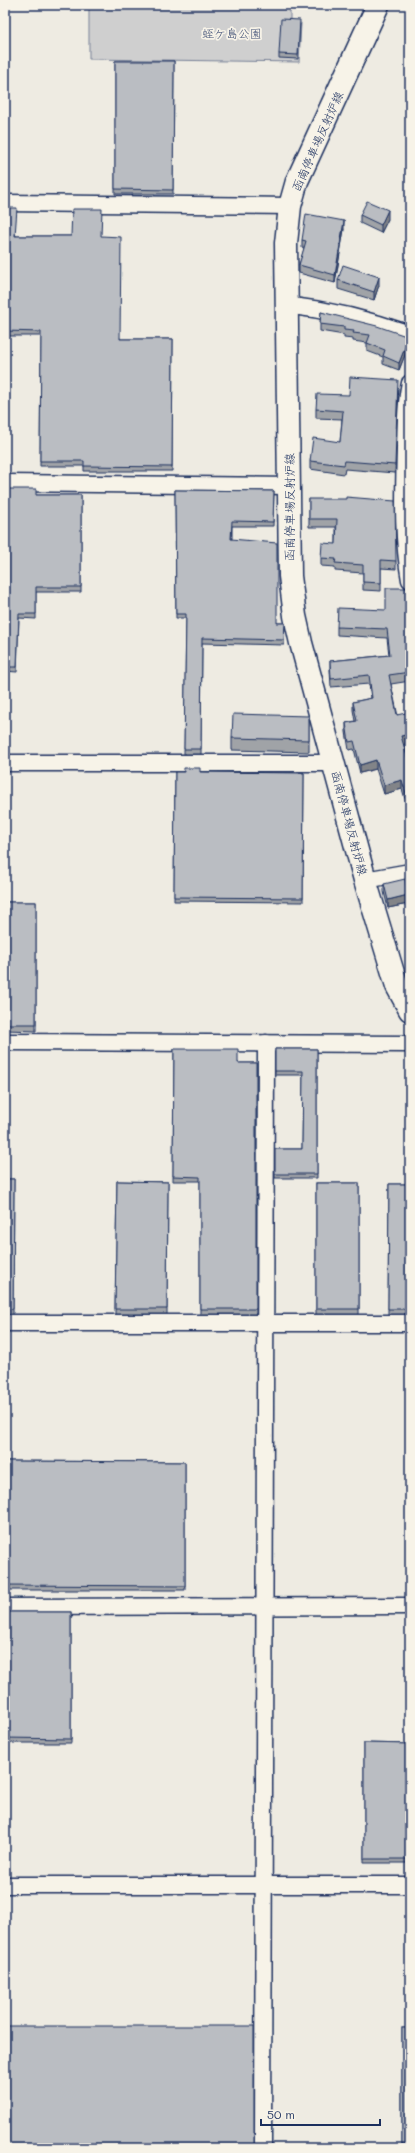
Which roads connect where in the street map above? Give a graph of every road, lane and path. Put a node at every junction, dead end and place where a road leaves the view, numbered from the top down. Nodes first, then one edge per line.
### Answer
1 (378, 5) edge
2 (5, 204) edge
3 (290, 206) junction
4 (286, 305) junction
5 (410, 334) edge
6 (410, 383) edge
7 (5, 483) edge
8 (290, 486) junction
9 (410, 580) edge
10 (5, 763) edge
11 (333, 763) junction
12 (410, 872) edge
13 (365, 880) junction
14 (410, 1010) edge
15 (5, 1042) edge
16 (266, 1043) junction
17 (410, 1044) edge
18 (5, 1323) edge
19 (264, 1323) junction
20 (410, 1323) edge
21 (410, 1606) edge
22 (5, 1607) edge
23 (265, 1607) junction
24 (5, 1885) edge
25 (265, 1885) junction
26 (410, 1885) edge
27 (263, 2148) edge

1 - 3 main road, 函南停車場反射炉線
2 - 3 street
3 - 4 main road, 函南停車場反射炉線
4 - 5 street
4 - 8 main road, 函南停車場反射炉線
6 - 9 street
7 - 8 street
8 - 11 main road, 函南停車場反射炉線
10 - 11 street
11 - 13 main road, 函南停車場反射炉線
12 - 13 street
13 - 14 main road, 函南停車場反射炉線
15 - 16 street
16 - 17 street
16 - 19 street
18 - 19 street
19 - 20 street
19 - 23 street
21 - 23 street
22 - 23 street
23 - 25 street
24 - 25 street
25 - 26 street
25 - 27 street

